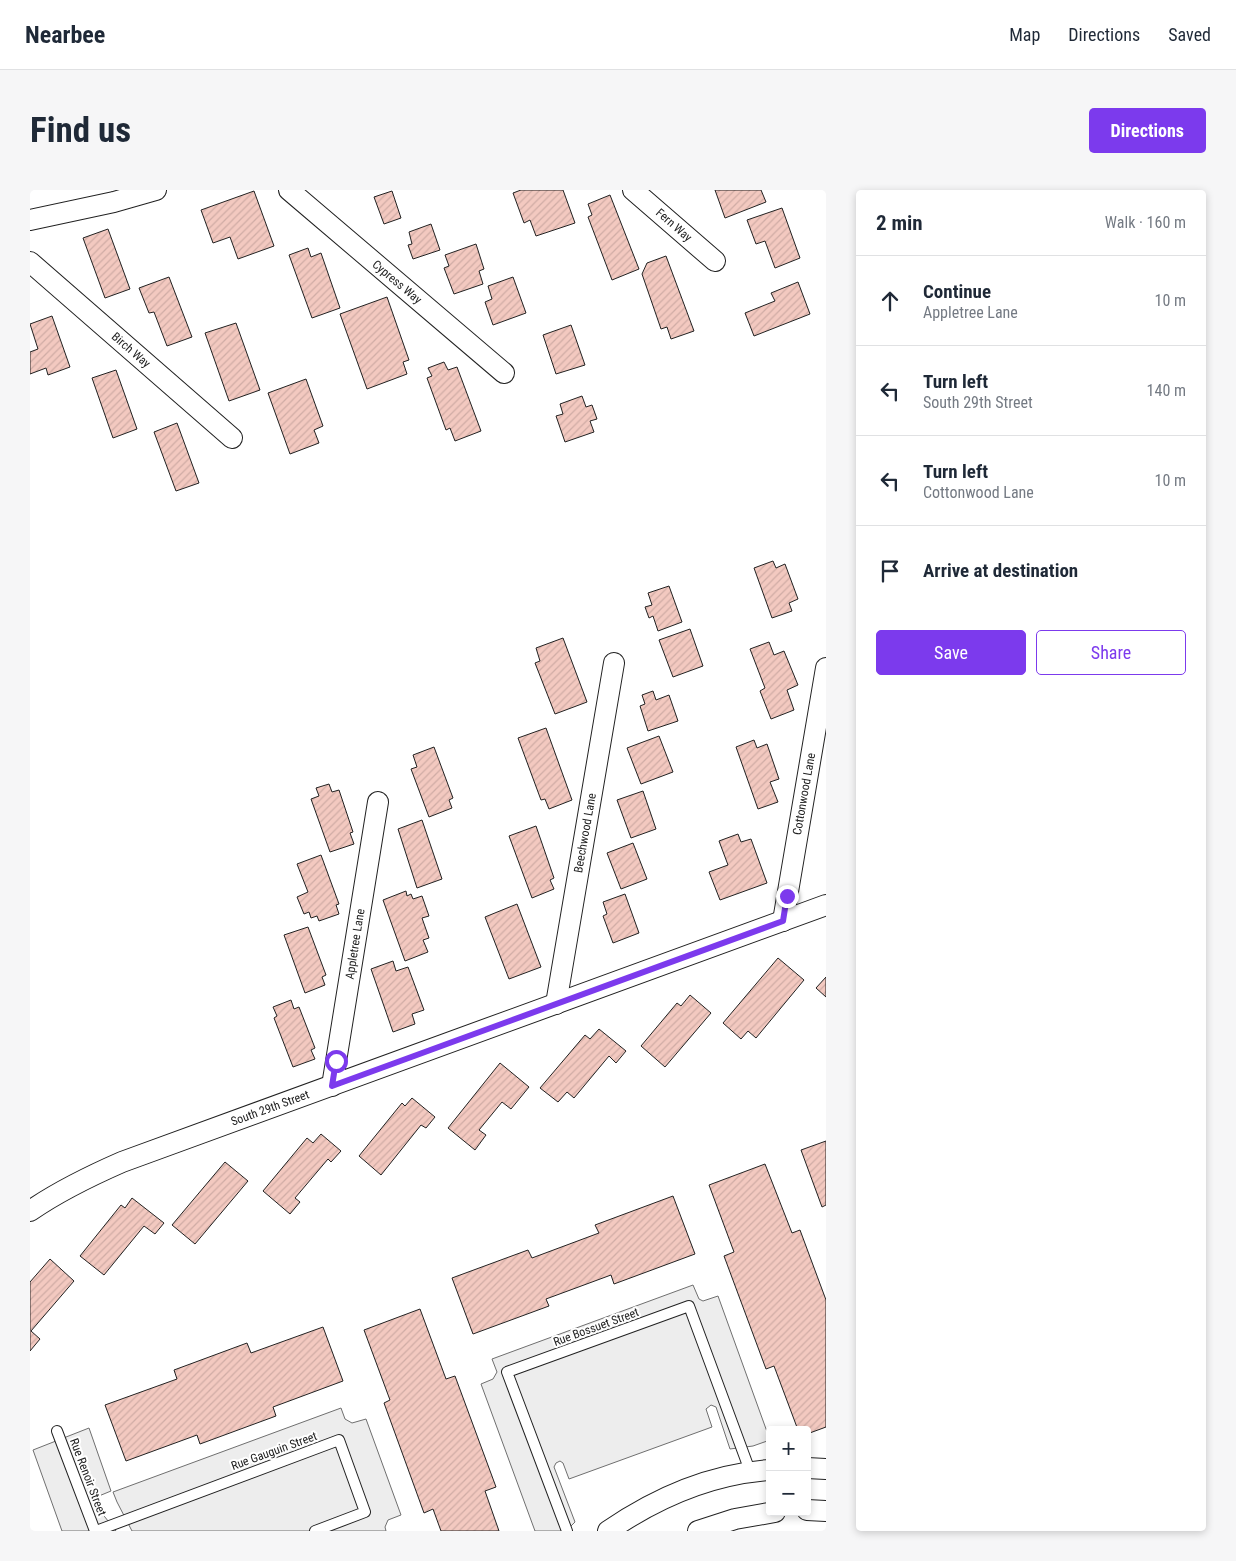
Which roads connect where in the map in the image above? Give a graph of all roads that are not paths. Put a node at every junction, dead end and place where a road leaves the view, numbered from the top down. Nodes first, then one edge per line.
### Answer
1 (156, 190) edge
2 (289, 190) edge
3 (634, 190) edge
4 (30, 220) edge
5 (715, 261) dead end
6 (30, 262) edge
7 (504, 373) dead end
8 (232, 438) dead end
9 (614, 663) dead end
10 (826, 668) edge
11 (378, 802) dead end
12 (826, 905) edge
13 (783, 921) junction
14 (556, 1004) junction
15 (332, 1086) junction
16 (30, 1211) edge
17 (57, 1431) dead end
18 (811, 1468) edge
19 (826, 1469) edge
20 (760, 1470) edge
21 (811, 1510) edge
22 (826, 1511) edge
23 (766, 1514) edge
24 (95, 1531) edge
25 (314, 1531) edge
26 (567, 1531) edge
27 (608, 1531) edge
28 (698, 1531) edge

1 - 4 street
2 - 7 street, Cypress Way
3 - 5 street, Fern Way
6 - 8 street, Birch Way
9 - 14 street, Beechwood Lane
10 - 13 street, Cottonwood Lane
11 - 15 street, Appletree Lane
12 - 13 street, South 29th Street
13 - 14 street, South 29th Street
14 - 15 street, South 29th Street
15 - 16 street, South 29th Street
17 - 24 lane, Rue Renoir Street
18 - 19 street
20 - 26 lane, Rue Bossuet Street
20 - 27 street
21 - 22 street
23 - 28 street
24 - 25 lane, Rue Gauguin Street

